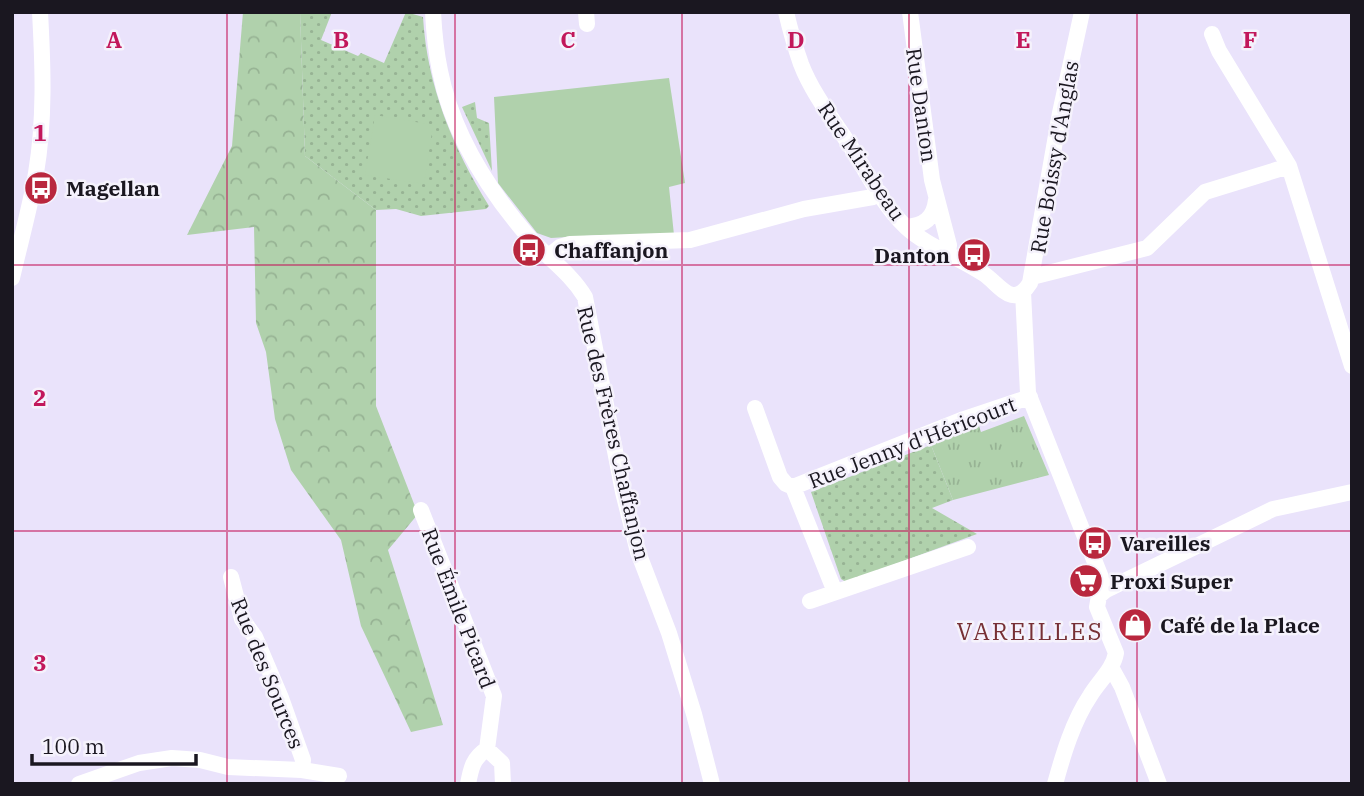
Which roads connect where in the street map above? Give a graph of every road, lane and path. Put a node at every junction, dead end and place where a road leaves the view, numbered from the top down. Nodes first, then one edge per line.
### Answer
1 (40, 12) edge
2 (433, 12) edge
3 (786, 12) edge
4 (910, 12) edge
5 (1082, 12) edge
6 (1212, 34) dead end
7 (1289, 166) junction
8 (880, 192) junction
9 (936, 198) junction
10 (906, 227) junction
11 (948, 253) junction
12 (549, 256) junction
13 (1032, 277) junction
14 (12, 278) edge
15 (1015, 293) junction
16 (1351, 362) edge
17 (1030, 397) junction
18 (755, 408) dead end
19 (793, 487) junction
20 (1352, 492) edge
21 (421, 510) dead end
22 (968, 547) dead end
23 (230, 578) dead end
24 (1106, 590) junction
25 (835, 592) junction
26 (810, 601) dead end
27 (1111, 667) junction
28 (487, 749) junction
29 (302, 770) junction
30 (339, 776) dead end
31 (79, 784) edge
32 (468, 784) edge
33 (503, 784) edge
34 (712, 784) edge
35 (1055, 784) edge
36 (1159, 784) edge

1 - 14 street
2 - 12 street, Rue des Frères Chaffanjon
3 - 8 street, Rue Mirabeau
4 - 9 street, Rue Danton
5 - 13 street, Rue Boissy d'Anglas
6 - 7 street
7 - 13 street
7 - 16 street
8 - 10 street, Rue Mirabeau
8 - 12 street
9 - 10 street
9 - 11 street, Rue Danton
10 - 11 street, Rue Mirabeau
11 - 15 street, Rue Mirabeau
12 - 34 street, Rue des Frères Chaffanjon
13 - 15 street, Rue Boissy d'Anglas
15 - 17 street
17 - 19 street, Rue Jenny d'Héricourt
17 - 24 street
18 - 19 street, Rue Jenny d'Héricourt
19 - 25 street, Rue Jenny d'Héricourt
20 - 24 street
21 - 28 street, Rue Émile Picard
22 - 25 street
23 - 29 street, Rue des Sources
24 - 27 street
25 - 26 street
27 - 35 street
27 - 36 street
28 - 32 street, Rue Émile Picard
28 - 33 street
29 - 30 street, Rue des Sources
29 - 31 street, Rue des Sources

